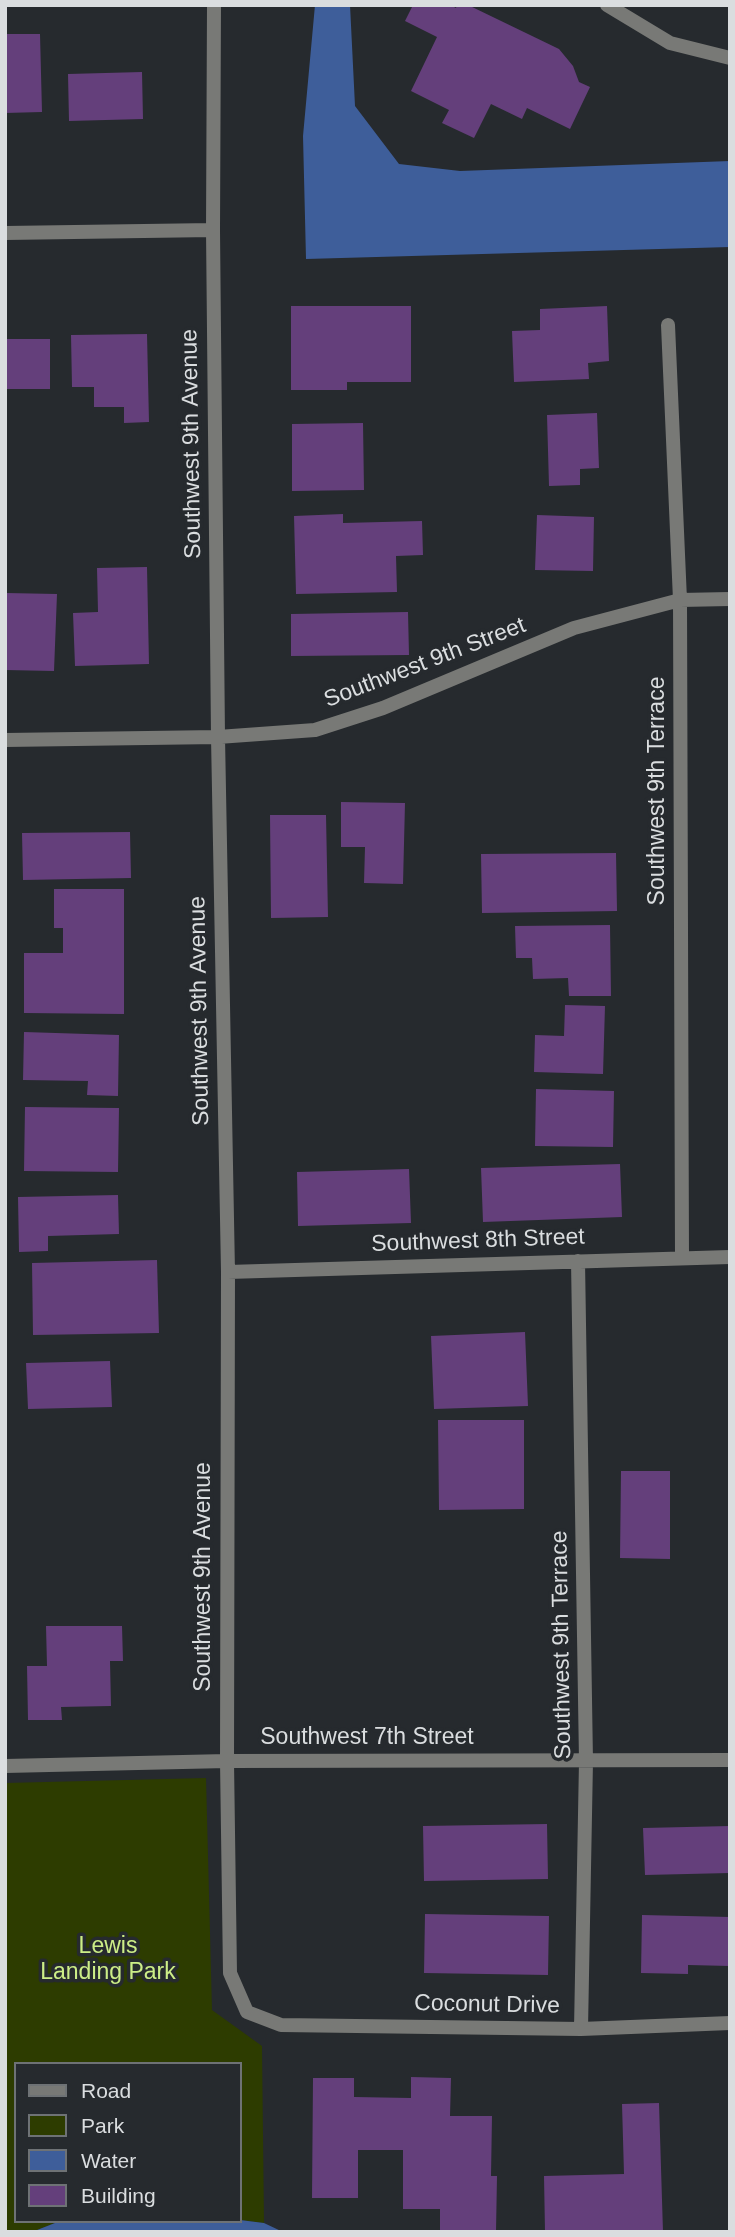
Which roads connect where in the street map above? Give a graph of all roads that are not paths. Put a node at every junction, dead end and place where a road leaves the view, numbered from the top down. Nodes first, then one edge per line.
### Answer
1 (214, 5) edge
2 (607, 5) edge
3 (730, 58) edge
4 (213, 230) junction
5 (5, 233) edge
6 (668, 325) dead end
7 (730, 599) edge
8 (680, 600) junction
9 (218, 737) junction
10 (5, 740) edge
11 (730, 1257) edge
12 (682, 1258) junction
13 (578, 1261) junction
14 (228, 1272) junction
15 (730, 1760) edge
16 (227, 1761) junction
17 (586, 1761) junction
18 (5, 1766) edge
19 (247, 2012) joint
20 (730, 2023) edge
21 (581, 2029) junction

1 - 4 street, Southwest 9th Avenue
2 - 3 street
4 - 5 street
4 - 9 street, Southwest 9th Avenue
6 - 8 street, Southwest 9th Terrace
7 - 8 street, Southwest 9th Street
8 - 9 street, Southwest 9th Street
8 - 12 street, Southwest 9th Terrace
9 - 10 street, Southwest 9th Street
9 - 14 street, Southwest 9th Avenue
11 - 12 street, Southwest 8th Street
12 - 13 street, Southwest 8th Street
13 - 14 street, Southwest 8th Street
13 - 17 street, Southwest 9th Terrace
14 - 16 street, Southwest 9th Avenue
15 - 17 street, Southwest 7th Street
16 - 17 street, Southwest 7th Street
16 - 18 street, Southwest 7th Street
16 - 19 street, Southwest 9th Avenue
17 - 21 street, Southwest 9th Terrace
19 - 21 street, Coconut Drive
20 - 21 street, Coconut Drive

